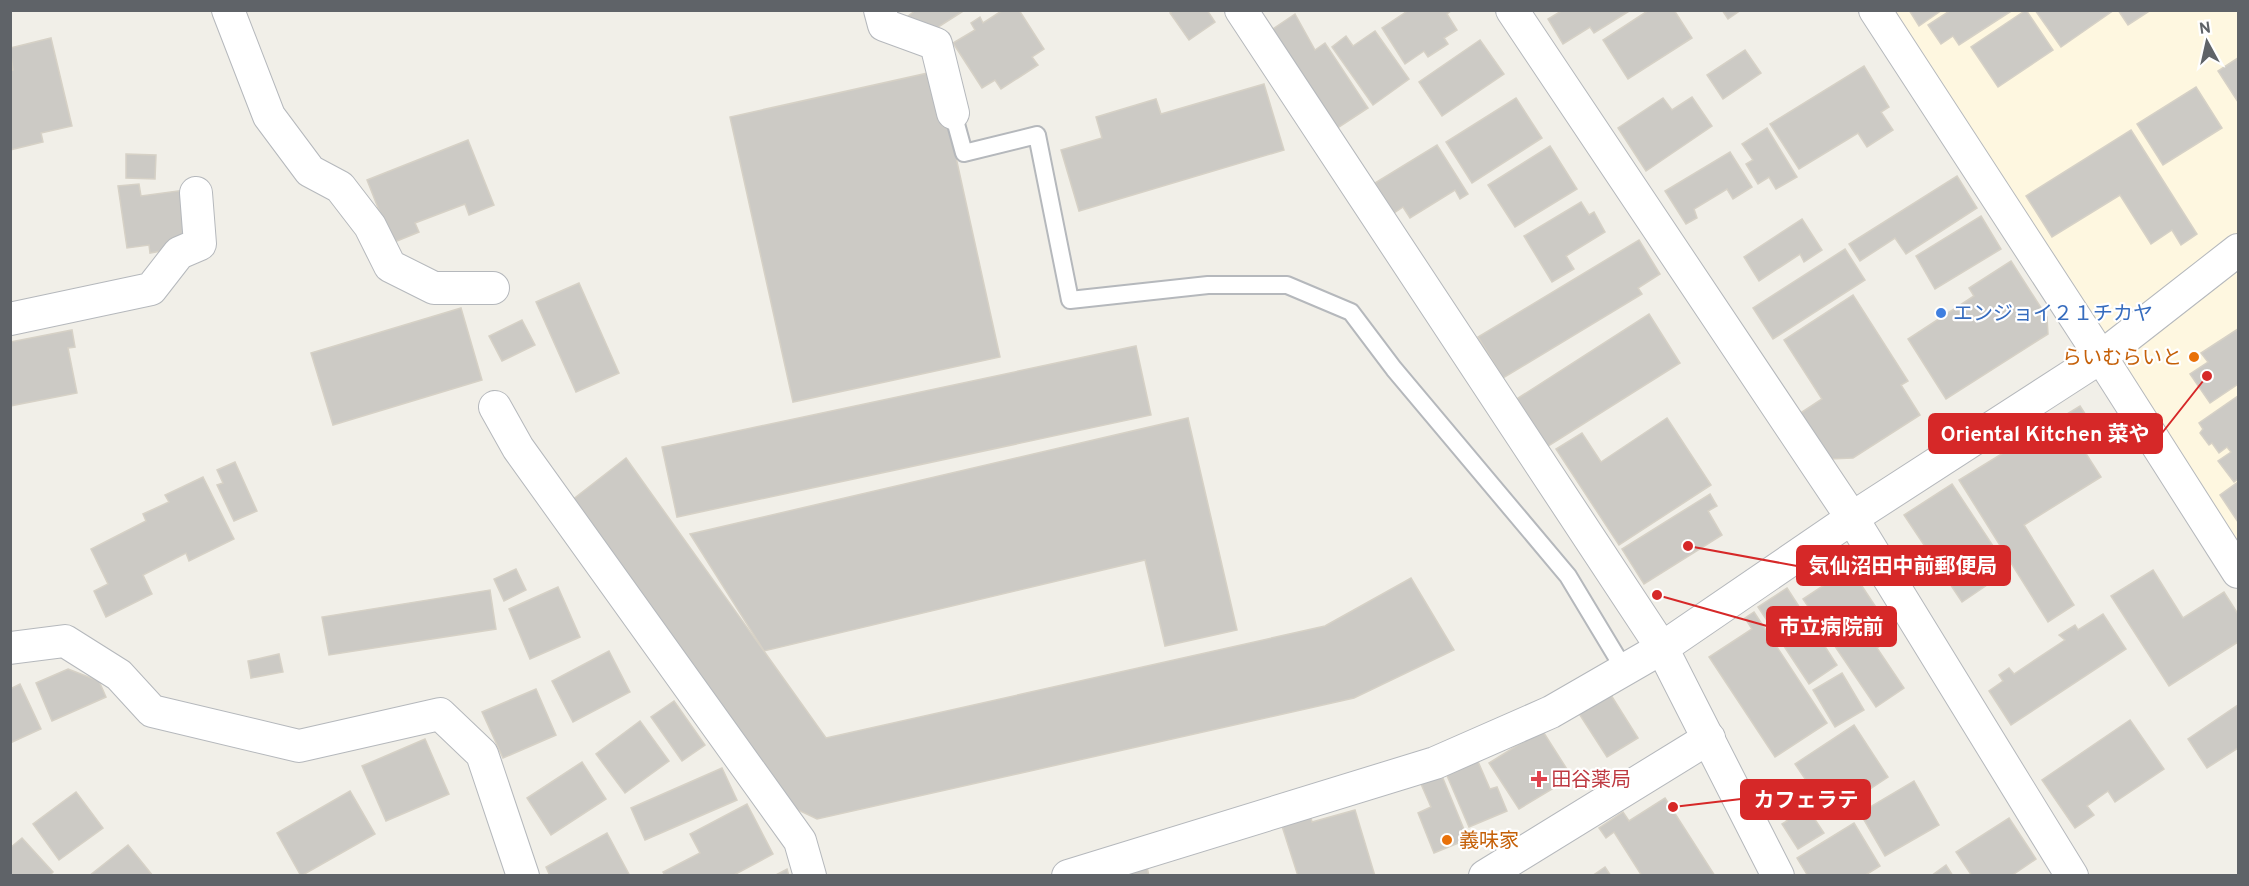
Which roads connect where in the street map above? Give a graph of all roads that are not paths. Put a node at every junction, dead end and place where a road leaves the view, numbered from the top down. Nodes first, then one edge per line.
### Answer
1 (228, 10) edge
2 (880, 10) edge
3 (1512, 10) edge
4 (1875, 10) edge
5 (1248, 13) edge
6 (953, 112) joint
7 (195, 193) dead end
8 (2238, 250) edge
9 (493, 288) dead end
10 (10, 319) edge
11 (2102, 357) junction
12 (495, 407) dead end
13 (1852, 518) junction
14 (2238, 572) edge
15 (10, 648) edge
16 (1662, 648) junction
17 (1624, 669) junction
18 (1709, 738) junction
19 (524, 876) edge
20 (810, 876) edge
21 (1068, 876) edge
22 (1485, 876) edge
23 (1778, 876) edge
24 (2072, 876) edge

1 - 9 street
2 - 6 street
3 - 13 street
4 - 11 street
5 - 16 street
6 - 17 lane
7 - 10 street
8 - 11 street
11 - 13 street
11 - 14 street
12 - 20 street
13 - 16 street
13 - 24 street
15 - 19 street
16 - 17 street
16 - 18 street
17 - 21 street
18 - 22 street
18 - 23 street

